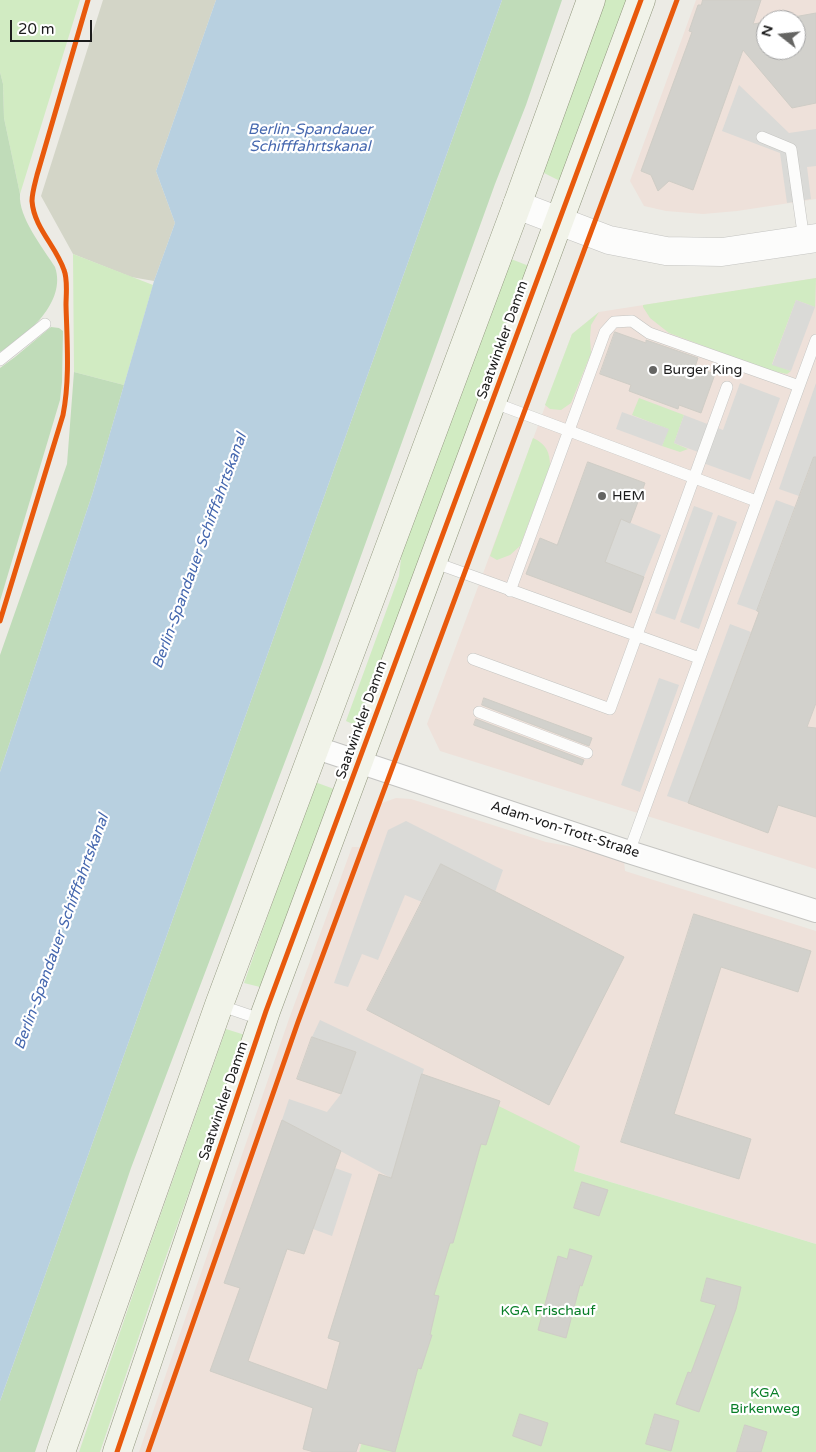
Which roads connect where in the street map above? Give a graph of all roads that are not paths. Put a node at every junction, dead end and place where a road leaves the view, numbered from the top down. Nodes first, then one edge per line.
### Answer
1 (590, 0) edge
2 (641, 0) edge
3 (762, 137) dead end
4 (517, 205) junction
5 (559, 221) junction
6 (810, 239) edge
7 (45, 324) dead end
8 (816, 340) edge
9 (0, 360) edge
10 (728, 386) dead end
11 (799, 386) junction
12 (492, 402) junction
13 (567, 431) junction
14 (695, 479) junction
15 (756, 501) junction
16 (433, 562) junction
17 (510, 591) junction
18 (638, 636) junction
19 (699, 658) junction
20 (472, 659) dead end
21 (479, 712) dead end
22 (314, 747) junction
23 (587, 753) dead end
24 (358, 763) junction
25 (629, 852) junction
26 (816, 910) edge
27 (218, 1005) junction
28 (263, 1020) junction
29 (60, 1452) edge
30 (117, 1452) edge

1 - 4 main road
2 - 5 main road, Saatwinkler Damm
3 - 6 lane
4 - 5 street
4 - 22 main road
5 - 6 street
5 - 12 main road, Saatwinkler Damm
7 - 9 lane
8 - 11 lane
10 - 14 lane
11 - 13 lane
11 - 15 lane
12 - 13 lane
12 - 16 main road, Saatwinkler Damm
13 - 14 lane
13 - 17 lane
14 - 15 lane
14 - 18 lane
15 - 19 lane
16 - 17 lane
16 - 24 main road, Saatwinkler Damm
17 - 18 lane
18 - 19 lane
18 - 20 lane
19 - 25 lane
21 - 23 lane
22 - 24 street, Adam-von-Trott-Straße
22 - 27 main road
24 - 25 street, Adam-von-Trott-Straße
24 - 28 main road, Saatwinkler Damm
25 - 26 street, Adam-von-Trott-Straße
27 - 28 lane
27 - 29 main road
28 - 30 main road, Saatwinkler Damm

